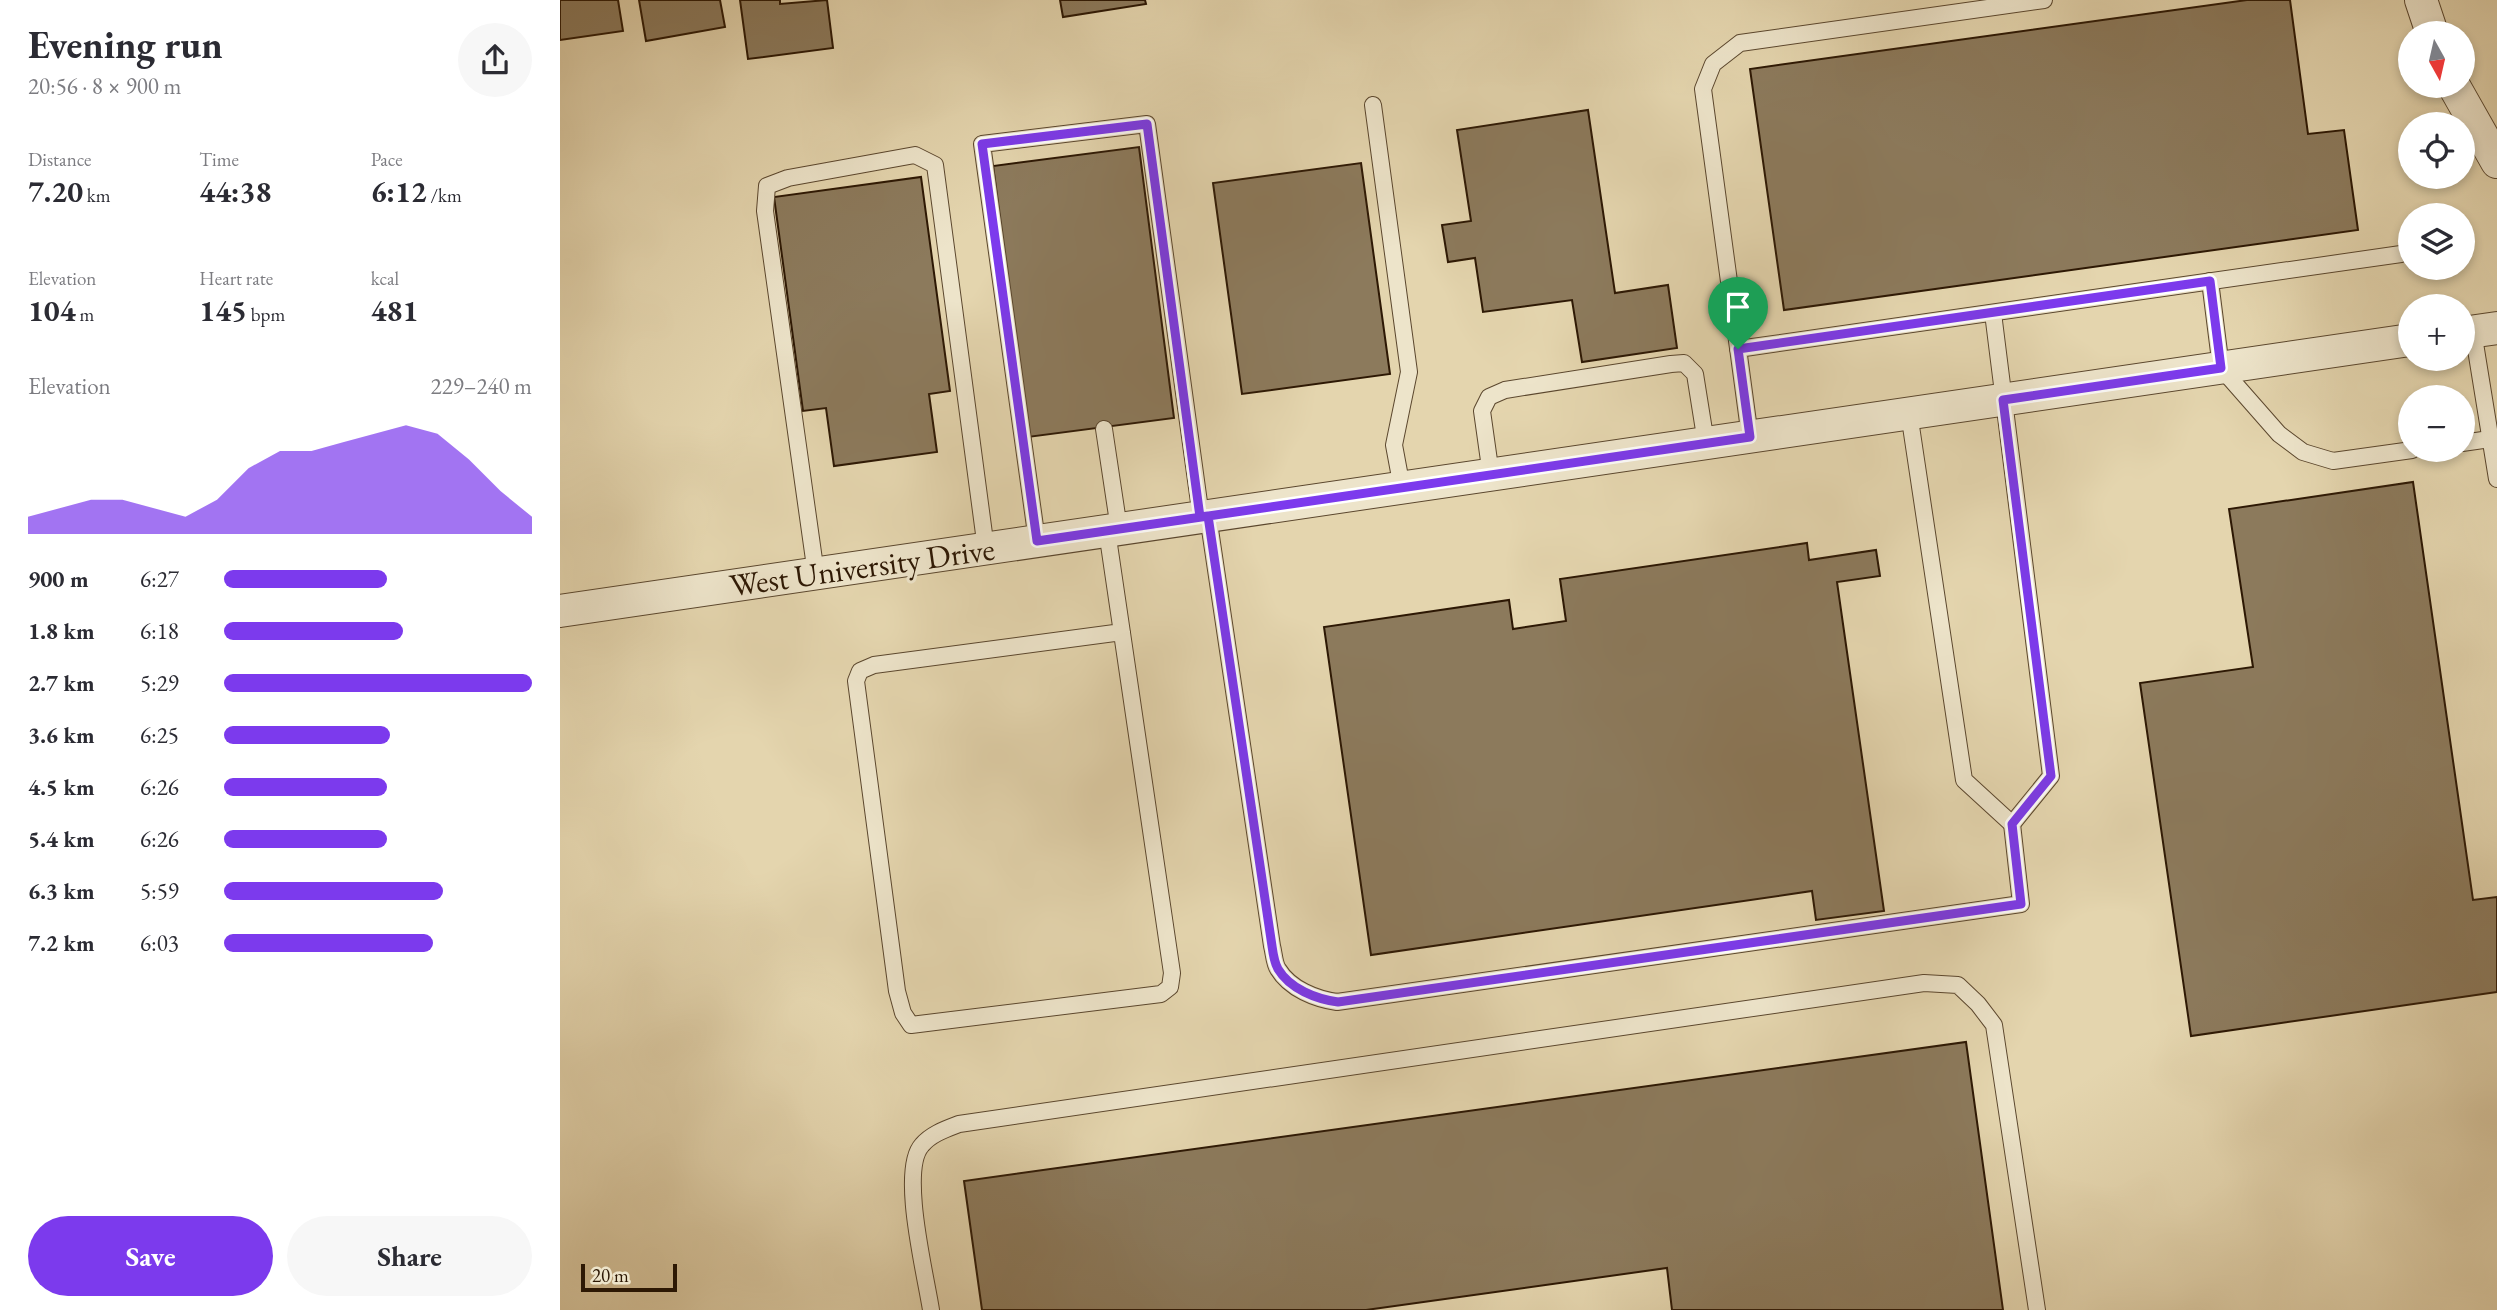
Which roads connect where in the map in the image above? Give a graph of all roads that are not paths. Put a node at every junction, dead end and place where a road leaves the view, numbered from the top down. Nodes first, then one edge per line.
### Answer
1 (2044, 0) edge
2 (2421, 0) edge
3 (2428, 21) edge
4 (2461, 98) edge
5 (1373, 105) dead end
6 (2497, 162) edge
7 (2398, 254) edge
8 (2210, 281) junction
9 (1993, 313) junction
10 (2477, 330) edge
11 (2398, 342) edge
12 (1738, 349) junction
13 (2221, 368) junction
14 (2003, 400) junction
15 (1909, 414) junction
16 (1104, 429) dead end
17 (1750, 437) junction
18 (2490, 439) junction
19 (2475, 441) edge
20 (1706, 443) junction
21 (2398, 452) edge
22 (1491, 475) junction
23 (2497, 479) edge
24 (1402, 488) junction
25 (1204, 517) junction
26 (1113, 530) junction
27 (1037, 541) junction
28 (986, 549) junction
29 (816, 573) junction
30 (560, 611) edge
31 (1122, 632) junction
32 (2012, 824) junction
33 (932, 1310) edge
34 (2036, 1310) edge

1 - 12 lane
2 - 3 street
4 - 6 street
5 - 24 lane
7 - 8 lane
8 - 9 lane
8 - 13 lane
9 - 12 lane
9 - 14 lane
10 - 18 lane
11 - 13 street, West University Drive
12 - 17 lane
13 - 14 street, West University Drive
13 - 21 lane
14 - 15 street, West University Drive
14 - 32 lane
15 - 17 street, West University Drive
15 - 32 lane
16 - 26 lane
17 - 20 street, West University Drive
18 - 19 lane
18 - 23 lane
20 - 22 street, West University Drive
20 - 22 lane
22 - 24 street, West University Drive
24 - 25 street, West University Drive
25 - 26 street, West University Drive
25 - 27 lane
25 - 32 lane
26 - 27 street, West University Drive
26 - 31 lane
27 - 28 street, West University Drive
28 - 29 street, West University Drive
28 - 29 lane
29 - 30 street, West University Drive
31 - 31 lane
33 - 34 lane

